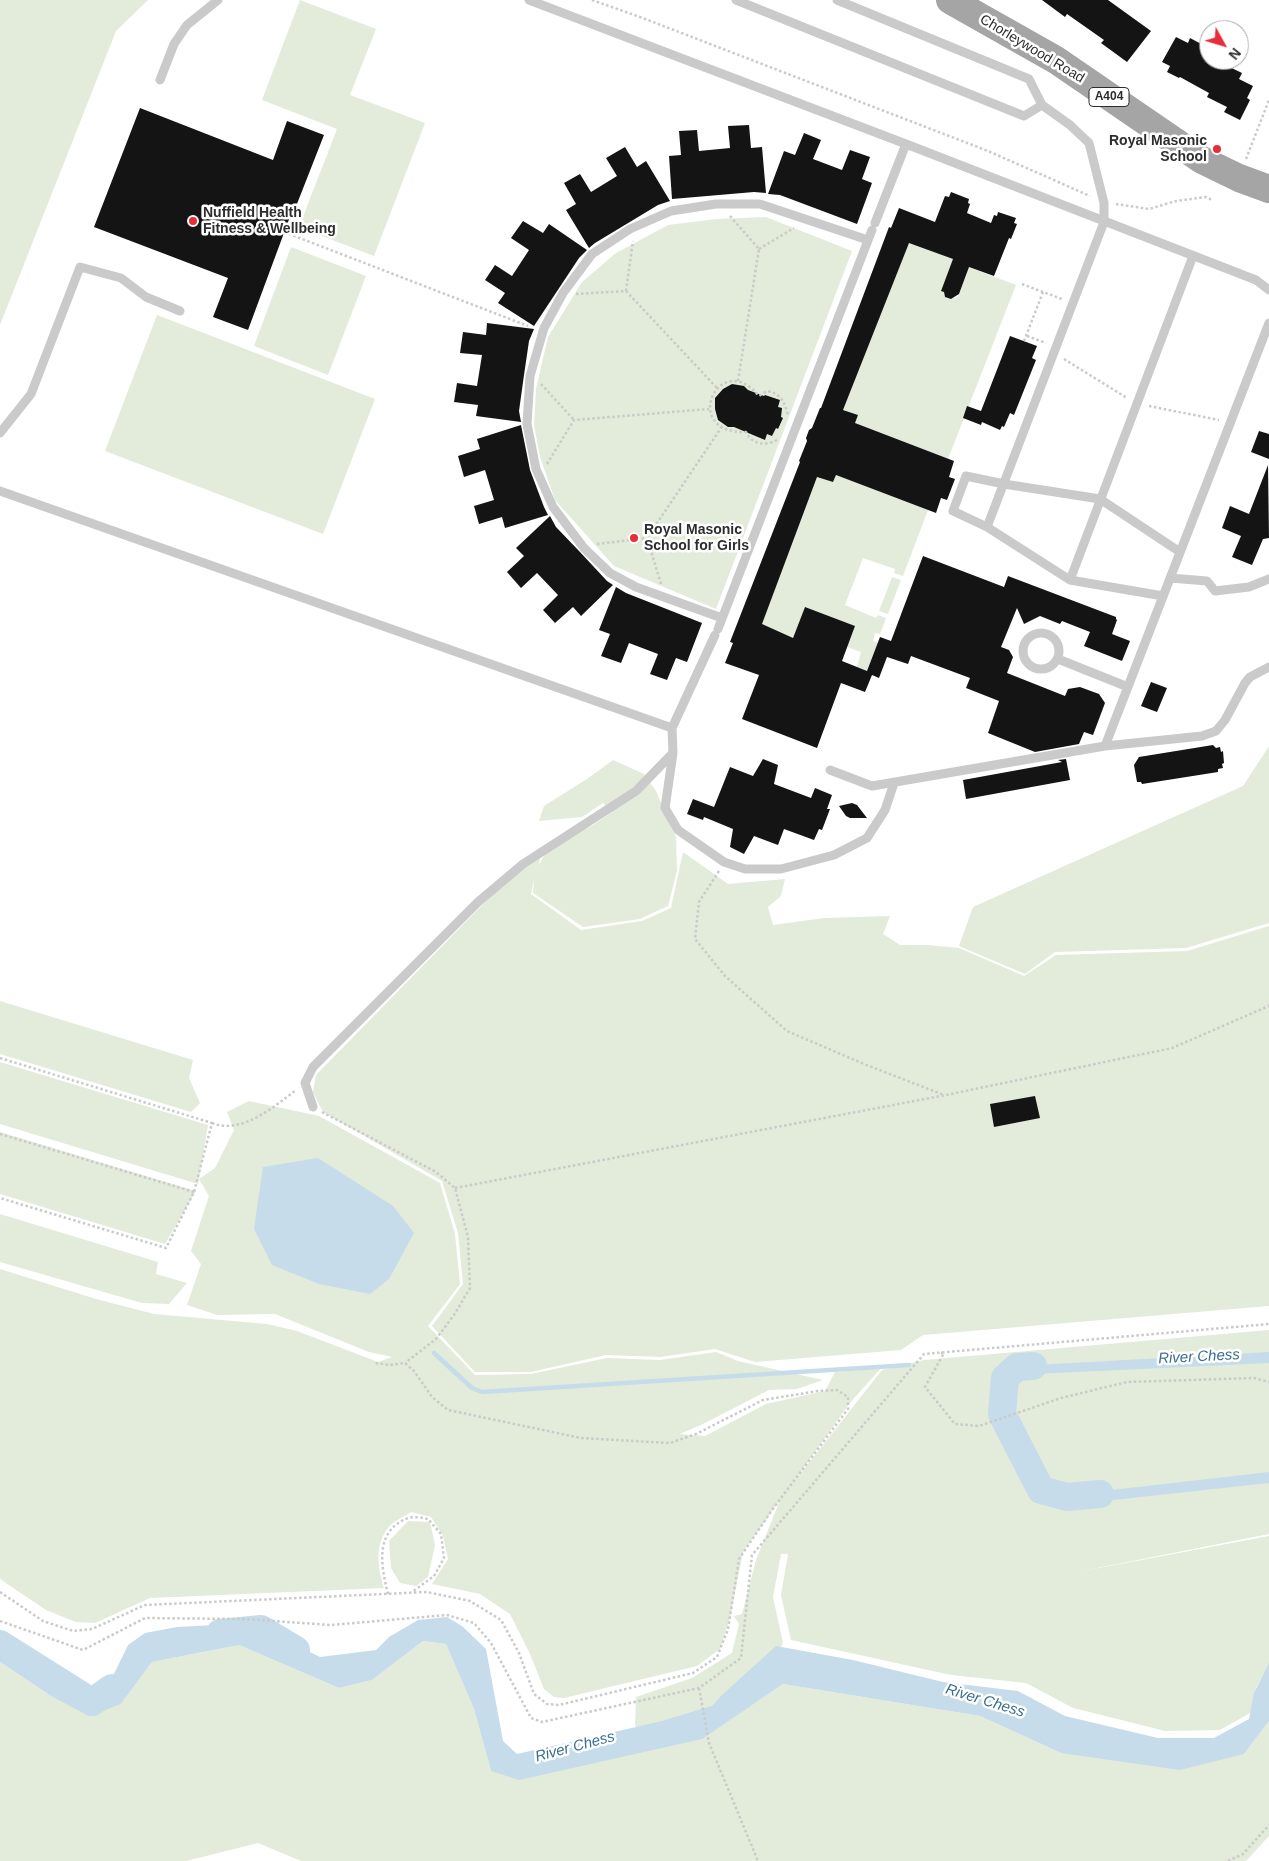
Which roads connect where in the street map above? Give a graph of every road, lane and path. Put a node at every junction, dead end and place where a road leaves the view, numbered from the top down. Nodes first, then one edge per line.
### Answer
1 (218, 0) edge
2 (529, 0) edge
3 (592, 0) edge
4 (736, 0) edge
5 (838, 0) edge
6 (950, 0) edge
7 (160, 80) dead end
8 (1269, 100) edge
9 (1042, 105) junction
10 (906, 144) junction
11 (1239, 178) junction
12 (1269, 189) edge
13 (1212, 200) dead end
14 (1104, 203) junction
15 (719, 204) junction
16 (809, 219) junction
17 (1104, 222) junction
18 (634, 227) junction
19 (284, 232) dead end
20 (868, 240) junction
21 (759, 249) junction
22 (1193, 256) junction
23 (1022, 284) dead end
24 (1269, 290) edge
25 (626, 291) junction
26 (1043, 292) junction
27 (562, 295) junction
28 (1073, 303) junction
29 (180, 311) dead end
30 (1269, 324) edge
31 (528, 326) dead end
32 (1027, 336) junction
33 (1024, 341) dead end
34 (1056, 347) junction
35 (531, 373) junction
36 (738, 381) junction
37 (717, 388) junction
38 (709, 409) junction
39 (574, 420) junction
40 (785, 426) junction
41 (722, 428) junction
42 (795, 429) junction
43 (0, 433) edge
44 (539, 476) junction
45 (1004, 484) junction
46 (0, 491) edge
47 (1100, 500) junction
48 (987, 527) junction
49 (647, 538) junction
50 (582, 546) junction
51 (1180, 552) junction
52 (1170, 578) junction
53 (1269, 579) edge
54 (1070, 580) junction
55 (1163, 596) junction
56 (666, 598) junction
57 (722, 618) junction
58 (1058, 659) junction
59 (1269, 667) edge
60 (1128, 687) junction
61 (672, 728) junction
62 (1105, 746) junction
63 (672, 754) junction
64 (830, 770) dead end
65 (894, 784) junction
66 (724, 862) junction
67 (1269, 1006) edge
68 (0, 1058) edge
69 (305, 1083) junction
70 (946, 1096) junction
71 (313, 1107) joint
72 (212, 1123) junction
73 (0, 1134) edge
74 (455, 1188) junction
75 (194, 1192) junction
76 (0, 1198) edge
77 (1269, 1324) edge
78 (938, 1352) junction
79 (374, 1363) dead end
80 (405, 1363) junction
81 (1269, 1382) edge
82 (0, 1592) edge
83 (411, 1593) junction
84 (388, 1594) junction
85 (0, 1621) edge
86 (699, 1688) junction
87 (1269, 1825) edge
88 (758, 1861) edge
89 (1228, 1861) edge

1 - 7 lane
2 - 10 lane
3 - 14 path
4 - 9 lane
5 - 9 lane
6 - 11 main road, Chorleywood Road / A404
8 - 11 path
9 - 14 lane
10 - 17 lane
10 - 20 lane
11 - 12 main road, Chorleywood Road / A404
13 - 14 path
14 - 17 lane
15 - 16 lane
15 - 18 lane
15 - 21 path
16 - 20 lane
16 - 21 path
17 - 22 lane
17 - 28 lane
18 - 25 path
18 - 27 lane
19 - 31 path
20 - 42 lane
21 - 36 path
22 - 24 lane
22 - 47 lane
23 - 26 path
25 - 27 path
25 - 37 path
26 - 28 path
26 - 32 path
27 - 35 lane
28 - 34 lane
29 - 43 lane
30 - 51 lane
32 - 33 path
32 - 34 path
34 - 45 lane
35 - 39 path
35 - 44 lane
36 - 37 path
36 - 40 path
37 - 38 path
38 - 39 path
38 - 41 path
39 - 44 path
40 - 41 path
40 - 42 path
41 - 49 path
42 - 57 lane
44 - 50 lane
45 - 47 lane
45 - 48 lane
45 - 48 lane
46 - 61 lane
47 - 51 lane
47 - 54 lane
48 - 54 lane
49 - 50 path
49 - 56 path
50 - 56 lane
51 - 52 lane
52 - 53 lane
52 - 55 lane
54 - 55 lane
55 - 60 lane
56 - 57 lane
57 - 61 lane
58 - 58 lane
58 - 60 lane
59 - 62 lane
60 - 62 lane
61 - 63 lane
62 - 65 lane
63 - 66 lane
63 - 69 lane
64 - 65 lane
65 - 66 lane
66 - 70 path
67 - 70 path
68 - 72 path
69 - 71 lane
69 - 72 path
70 - 74 path
71 - 74 path
72 - 75 path
73 - 75 path
74 - 80 path
75 - 76 path
77 - 78 path
78 - 81 path
78 - 86 path
79 - 80 path
80 - 83 path
82 - 84 path
83 - 84 path
83 - 84 path
85 - 86 path
86 - 88 path
87 - 89 path

